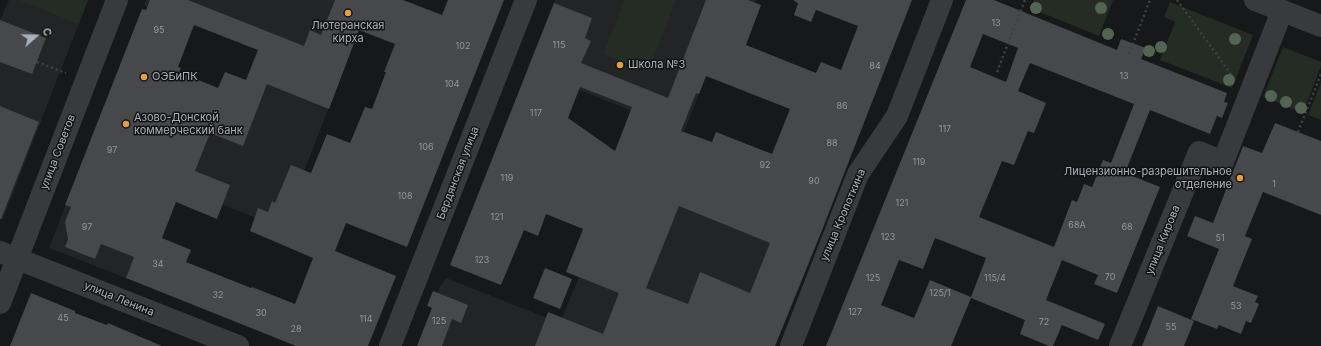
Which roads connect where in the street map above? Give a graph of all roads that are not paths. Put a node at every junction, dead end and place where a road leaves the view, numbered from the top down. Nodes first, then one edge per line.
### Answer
1 (117, 0) edge
2 (526, 0) edge
3 (942, 0) edge
4 (1255, 0) edge
5 (1282, 11) junction
6 (1321, 26) edge
7 (9, 255) edge
8 (0, 303) edge
9 (238, 346) edge
10 (390, 346) edge
11 (791, 346) edge
12 (1120, 346) edge

1 - 7 street, улица Советов
2 - 10 street, Бердянская улица
3 - 11 street, улица Кропоткина
4 - 5 street
5 - 6 street
5 - 12 street, улица Кирова
7 - 8 street, улица Советов
7 - 9 street, улица Ленина

